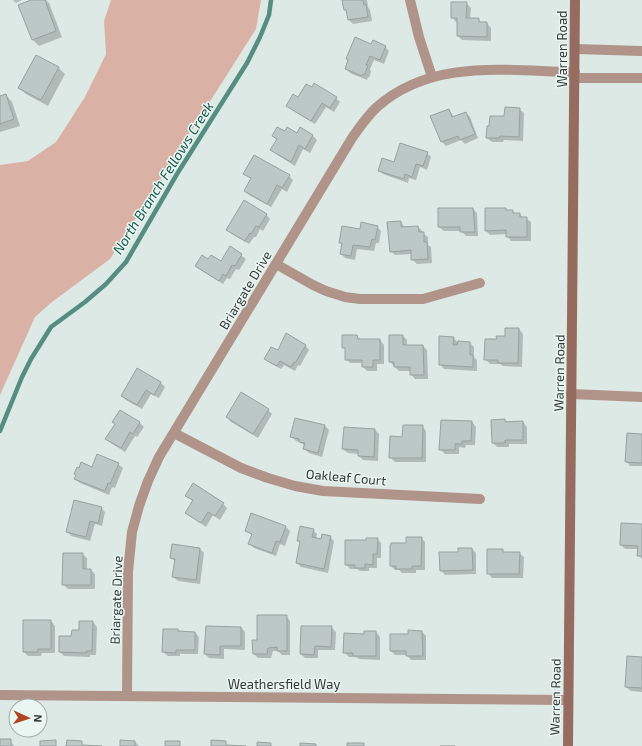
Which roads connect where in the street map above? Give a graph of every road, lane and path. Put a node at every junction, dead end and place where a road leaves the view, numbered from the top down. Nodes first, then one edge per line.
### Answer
1 (410, 0) edge
2 (575, 0) edge
3 (575, 49) junction
4 (642, 51) edge
5 (575, 75) junction
6 (432, 77) junction
7 (642, 78) edge
8 (276, 264) junction
9 (480, 283) dead end
10 (571, 394) junction
11 (642, 397) edge
12 (174, 433) junction
13 (480, 499) dead end
14 (0, 695) edge
15 (127, 696) junction
16 (567, 700) junction
17 (568, 746) edge

1 - 6 street
2 - 3 main road, Warren Road
3 - 4 street
3 - 5 main road, Warren Road
5 - 6 street, Briargate Drive
5 - 7 street, Briargate Drive
5 - 10 main road, Warren Road
6 - 8 street, Briargate Drive
8 - 9 street
8 - 12 street, Briargate Drive
10 - 11 street
10 - 16 main road, Warren Road
12 - 13 street, Oakleaf Court
12 - 15 street, Briargate Drive
14 - 15 street, Weathersfield Way
15 - 16 street, Weathersfield Way
16 - 17 main road, Warren Road

